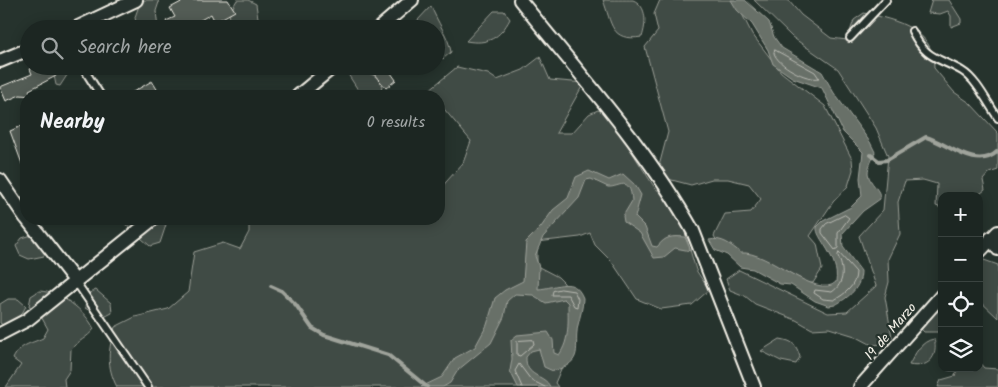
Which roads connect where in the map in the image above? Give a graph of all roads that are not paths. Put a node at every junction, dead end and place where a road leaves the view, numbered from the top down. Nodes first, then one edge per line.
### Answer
1 (412, 0) edge
2 (886, 0) edge
3 (128, 2) edge
4 (527, 3) edge
5 (92, 20) edge
6 (389, 20) edge
7 (912, 31) dead end
8 (850, 38) dead end
9 (20, 52) edge
10 (1, 57) edge
11 (88, 75) edge
12 (323, 75) edge
13 (97, 90) edge
14 (305, 90) edge
15 (998, 118) edge
16 (0, 180) edge
17 (20, 208) edge
18 (32, 225) edge
19 (146, 225) edge
20 (994, 235) edge
21 (983, 247) edge
22 (998, 249) edge
23 (76, 282) junction
24 (938, 299) edge
25 (0, 334) edge
26 (148, 387) edge
27 (754, 387) edge
28 (860, 387) edge

1 - 6 street
2 - 8 lane
3 - 5 street
4 - 27 street
7 - 15 lane
9 - 10 street
11 - 13 lane
12 - 14 street
16 - 17 street
18 - 23 street
19 - 23 street
20 - 21 street
20 - 22 street
23 - 25 street
23 - 26 lane
24 - 28 street, 19 de Marzo

